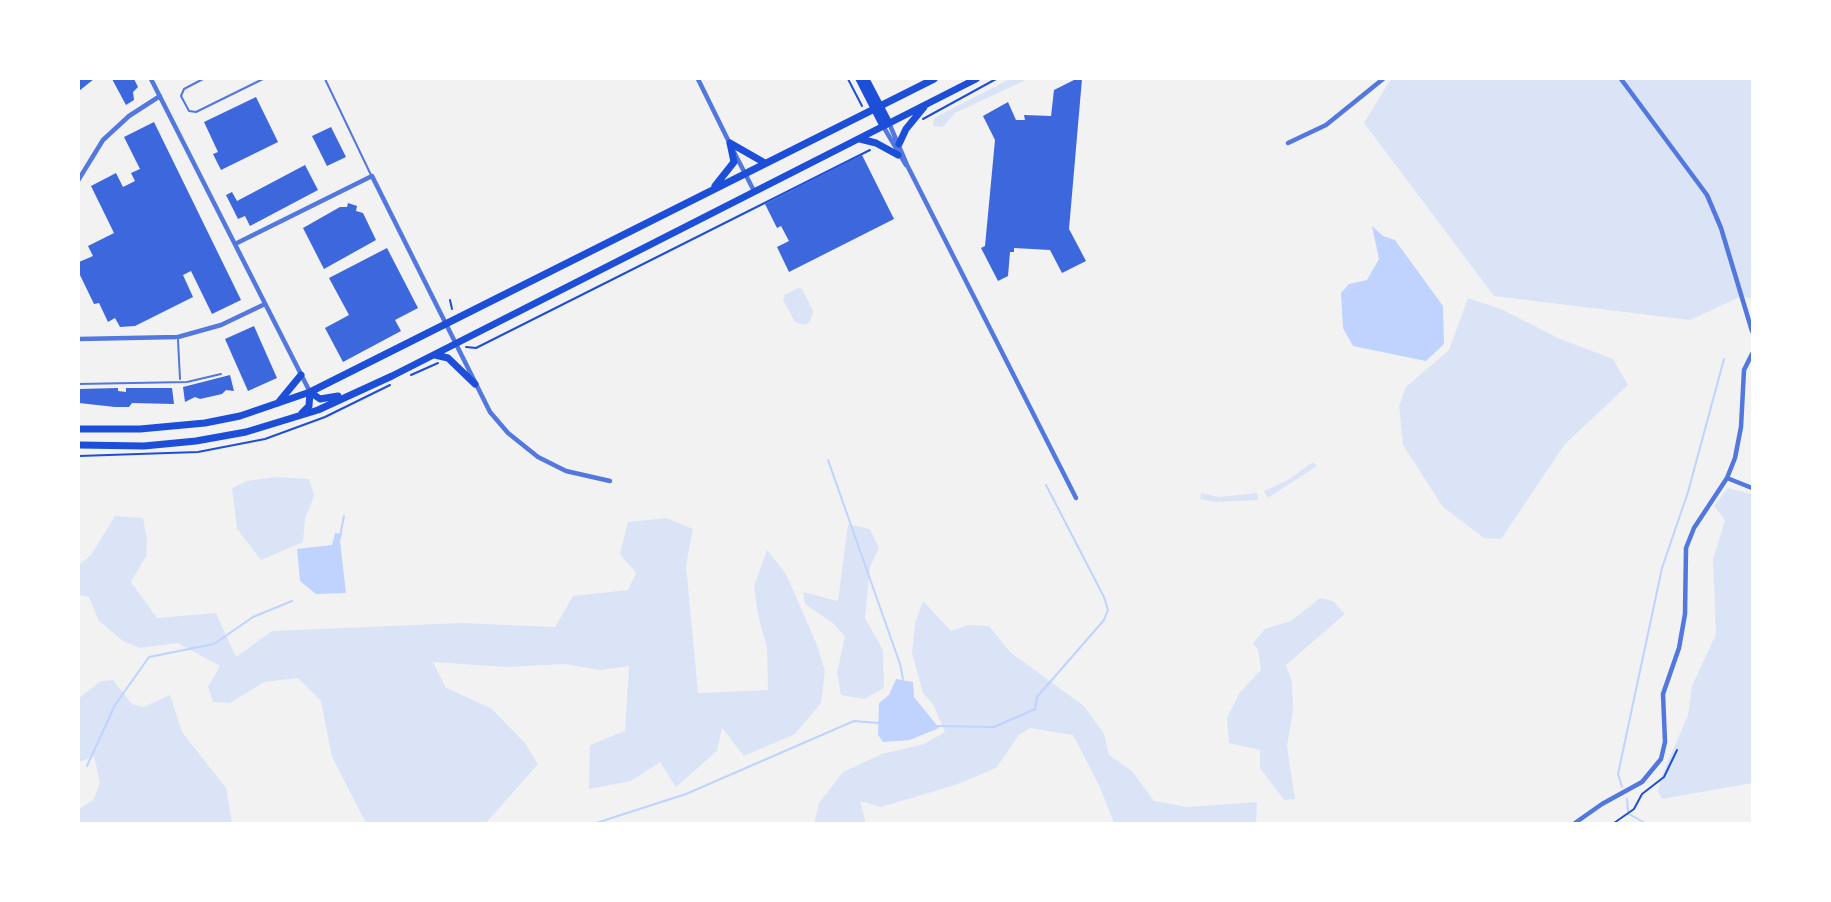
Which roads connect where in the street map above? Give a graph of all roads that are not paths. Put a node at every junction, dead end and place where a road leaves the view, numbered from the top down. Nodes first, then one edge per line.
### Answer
1 (151, 79) edge
2 (203, 79) edge
3 (263, 79) edge
4 (325, 79) edge
5 (698, 79) edge
6 (859, 79) edge
7 (866, 79) edge
8 (934, 79) edge
9 (976, 79) edge
10 (1383, 79) edge
11 (1621, 79) edge
12 (160, 96) junction
13 (926, 104) junction
14 (877, 107) junction
15 (886, 125) junction
16 (859, 139) junction
17 (1288, 142) dead end
18 (730, 143) junction
19 (899, 144) junction
20 (898, 155) junction
21 (766, 163) junction
22 (907, 165) junction
23 (745, 174) junction
24 (372, 176) junction
25 (79, 180) edge
26 (754, 192) junction
27 (707, 193) junction
28 (235, 244) junction
29 (265, 304) junction
30 (445, 325) junction
31 (1752, 331) edge
32 (178, 337) junction
33 (79, 339) edge
34 (455, 344) junction
35 (1752, 354) edge
36 (433, 355) junction
37 (221, 374) dead end
38 (302, 375) junction
39 (180, 380) junction
40 (79, 384) edge
41 (475, 384) junction
42 (369, 387) junction
43 (310, 392) junction
44 (275, 406) junction
45 (289, 420) junction
46 (79, 429) edge
47 (79, 445) edge
48 (1727, 478) junction
49 (610, 481) dead end
50 (1752, 488) edge
51 (1076, 498) dead end
52 (1575, 823) edge

1 - 12 street
2 - 3 lane
4 - 24 lane
5 - 18 street
6 - 14 main road
7 - 14 main road
8 - 14 main road
9 - 13 main road
10 - 17 street
11 - 31 street
12 - 25 street
12 - 28 street
13 - 15 main road
13 - 19 main road
14 - 15 main road
14 - 21 main road
15 - 16 main road
15 - 19 street
15 - 20 street
16 - 20 main road
16 - 26 main road
18 - 21 main road
18 - 23 street
18 - 27 main road
19 - 22 street
20 - 22 street
21 - 23 main road
22 - 51 street
23 - 26 street
23 - 27 main road
24 - 28 street
24 - 30 street
26 - 34 main road
27 - 30 main road
28 - 29 street
29 - 32 street
29 - 38 street
30 - 34 street
30 - 43 main road
32 - 33 street
32 - 39 lane
34 - 36 main road
34 - 41 street
35 - 48 street
36 - 41 main road
36 - 42 main road
37 - 39 lane
38 - 43 street
38 - 44 main road
39 - 40 lane
41 - 49 street
42 - 43 main road
42 - 45 main road
43 - 44 main road
43 - 45 main road
44 - 46 main road
45 - 47 main road
48 - 50 street
48 - 52 street

